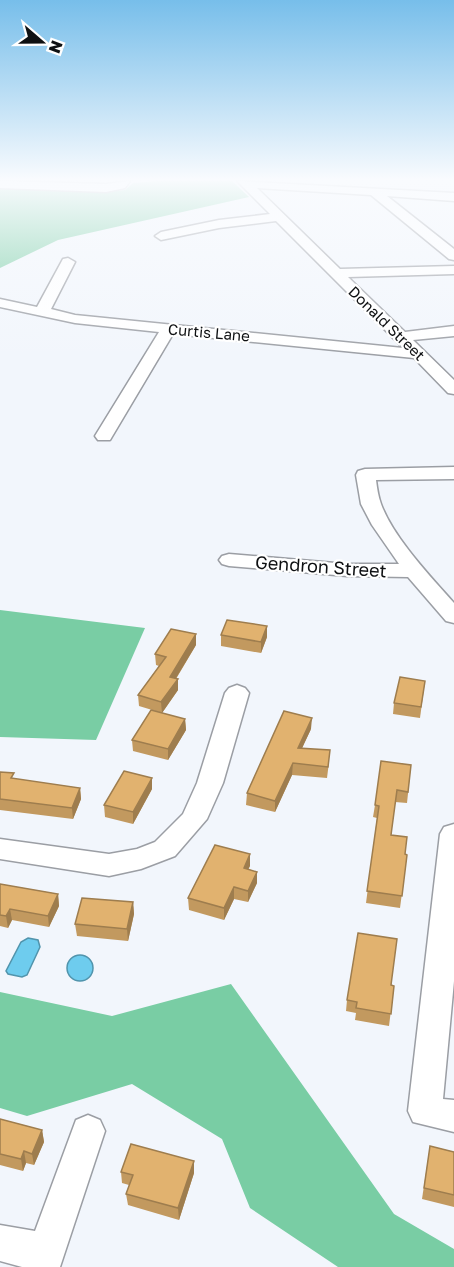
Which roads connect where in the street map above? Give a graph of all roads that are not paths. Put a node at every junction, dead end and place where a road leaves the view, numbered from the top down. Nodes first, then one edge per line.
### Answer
1 (302, 240) edge
2 (434, 240) edge
3 (454, 256) edge
4 (68, 262) dead end
5 (454, 270) edge
6 (336, 273) junction
7 (0, 303) edge
8 (42, 312) junction
9 (168, 328) junction
10 (454, 331) edge
11 (402, 337) junction
12 (419, 354) junction
13 (454, 389) edge
14 (104, 436) dead end
15 (454, 473) edge
16 (229, 560) dead end
17 (414, 571) junction
18 (454, 616) edge
19 (237, 693) dead end
20 (454, 834) edge
21 (0, 849) edge
22 (440, 1113) edge
23 (88, 1131) dead end
24 (0, 1243) edge
25 (43, 1260) edge

1 - 6 street, Donald Street
2 - 3 street
4 - 8 street
5 - 6 street
6 - 11 street, Donald Street
7 - 8 street, Curtis Lane
8 - 9 street, Curtis Lane
9 - 12 street, Curtis Lane
9 - 14 street
10 - 11 street
11 - 12 street, Donald Street
12 - 13 street, Donald Street
15 - 17 street
16 - 17 street, Gendron Street
17 - 18 street
19 - 21 street
20 - 22 street
23 - 25 street
24 - 25 street

